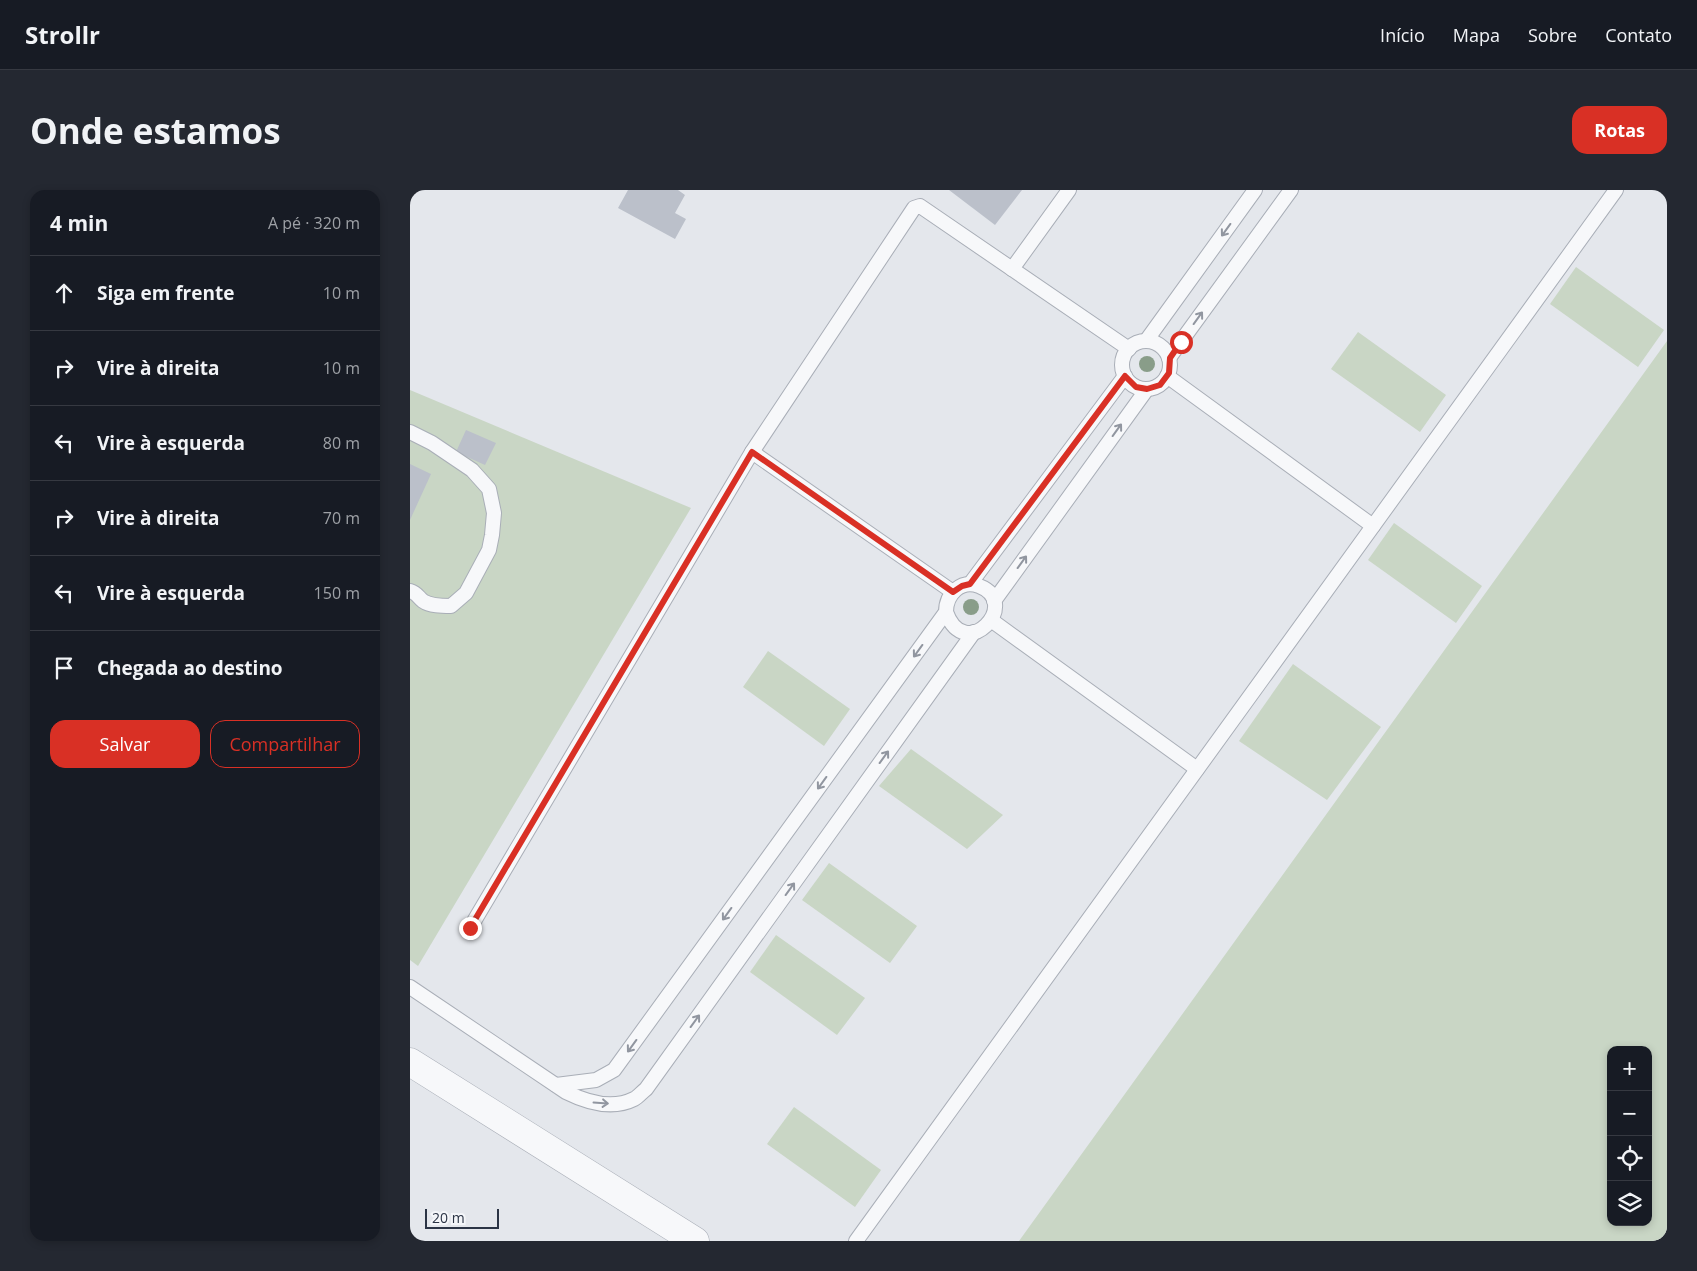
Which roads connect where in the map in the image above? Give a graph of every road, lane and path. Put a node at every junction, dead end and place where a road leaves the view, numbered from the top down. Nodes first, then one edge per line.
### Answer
1 (1069, 190) edge
2 (1255, 190) edge
3 (1291, 190) edge
4 (1616, 190) edge
5 (1012, 270) junction
6 (1146, 341) junction
7 (1129, 349) junction
8 (1170, 358) junction
9 (1125, 376) junction
10 (1167, 376) junction
11 (1147, 389) junction
12 (410, 432) edge
13 (752, 452) junction
14 (1373, 526) junction
15 (970, 584) junction
16 (410, 591) edge
17 (953, 592) junction
18 (994, 601) junction
19 (946, 612) junction
20 (992, 620) junction
21 (974, 632) junction
22 (1197, 769) junction
23 (470, 928) dead end
24 (410, 986) edge
25 (410, 1062) edge
26 (556, 1085) junction
27 (695, 1241) edge
28 (856, 1241) edge

1 - 5 lane
2 -> 6 lane
8 -> 3 lane
4 - 14 lane
5 - 7 lane
5 - 13 lane
6 - 7 lane
6 - 8 lane
7 - 9 lane
8 - 10 lane
9 - 11 lane
9 - 15 lane
10 - 11 lane
10 - 14 lane
18 -> 11 lane
12 - 16 lane
13 - 17 lane
13 - 23 lane
14 - 22 lane
15 - 17 lane
15 - 18 lane
17 - 19 lane
18 - 20 lane
19 - 21 lane
19 -> 26 lane
20 - 21 lane
20 - 22 lane
26 -> 21 lane
22 - 28 lane
24 - 26 lane
25 - 27 street

